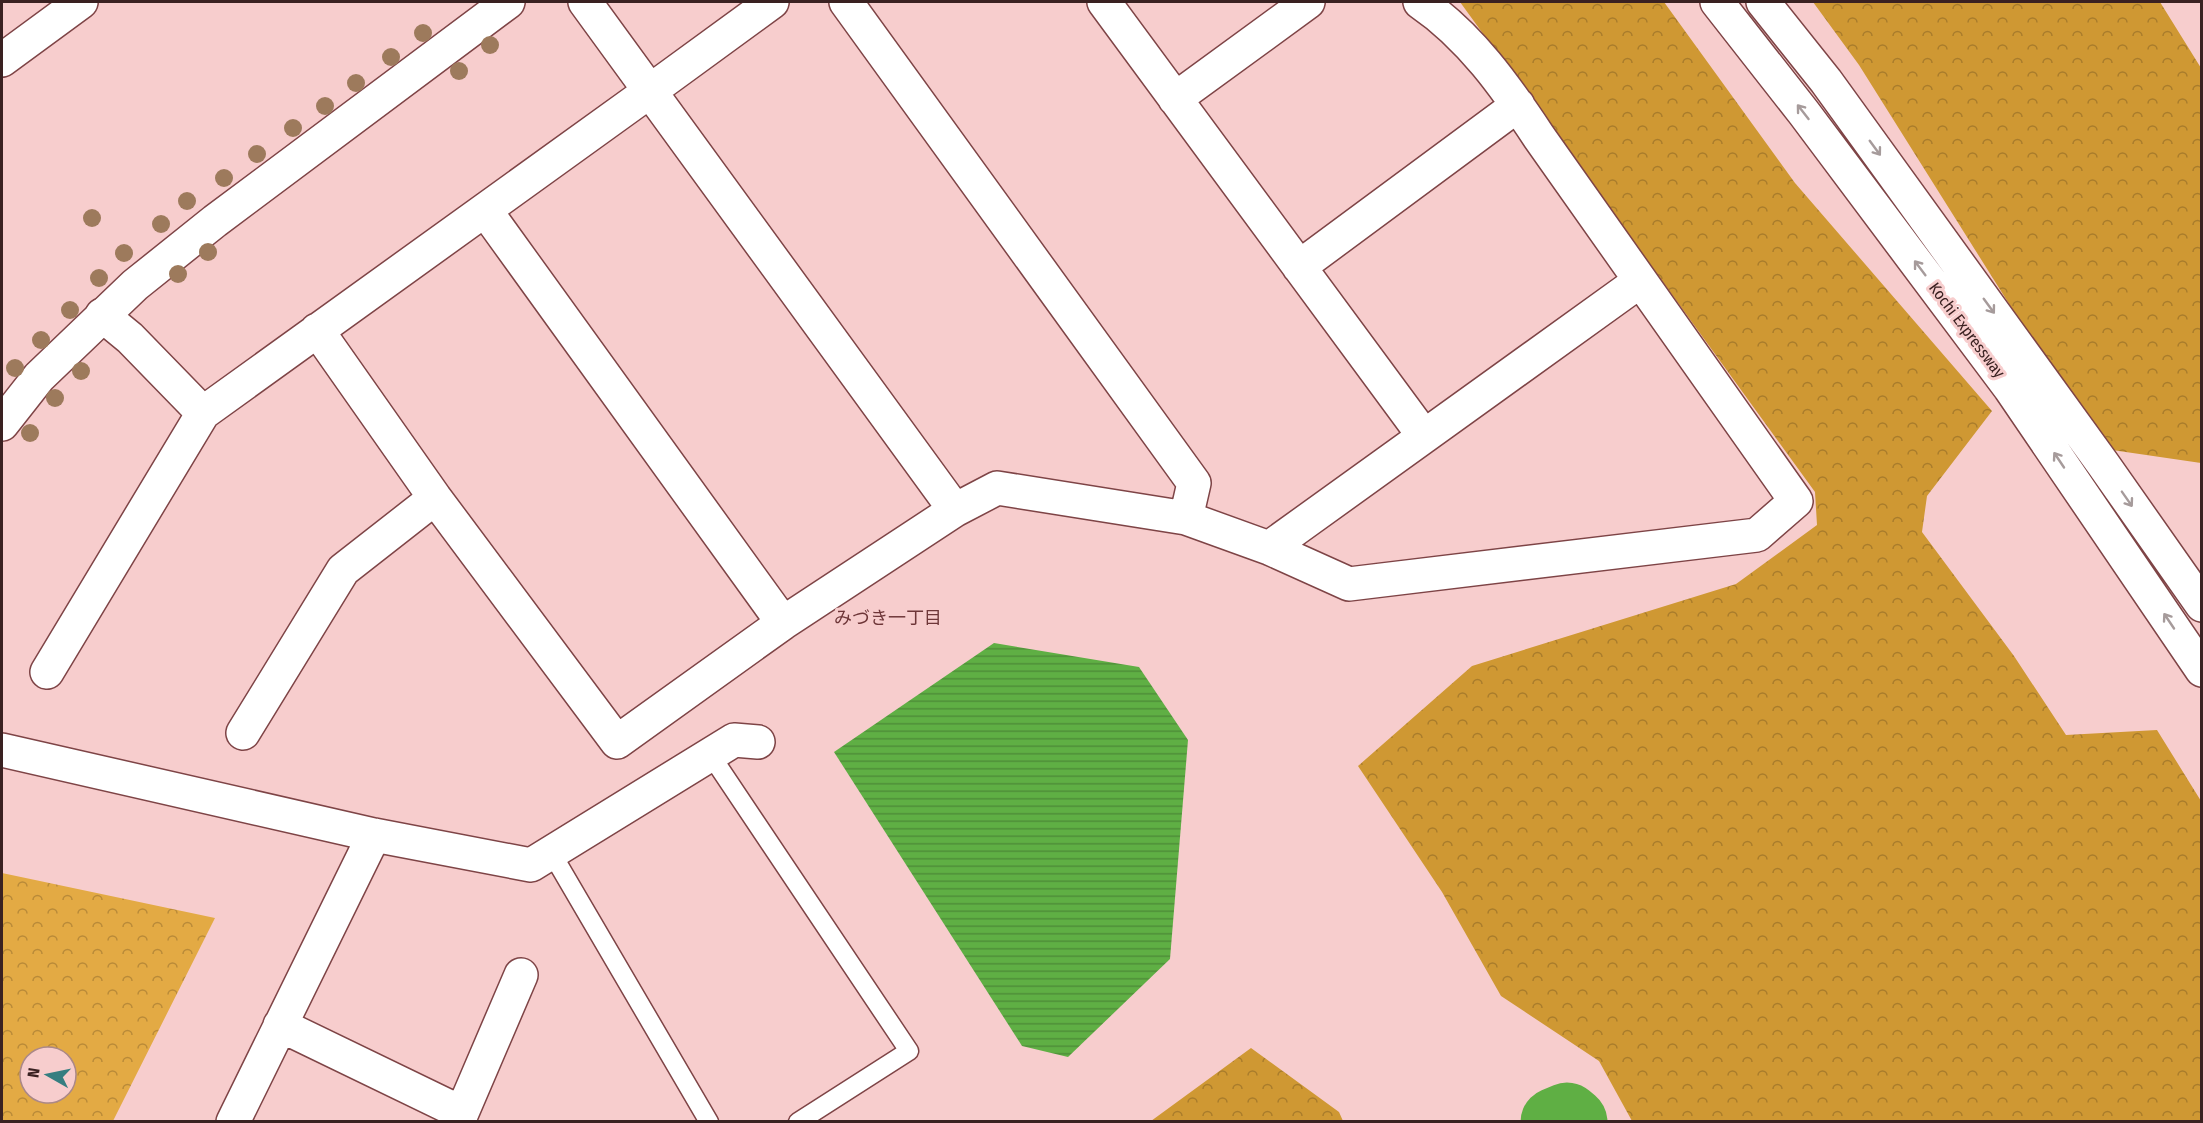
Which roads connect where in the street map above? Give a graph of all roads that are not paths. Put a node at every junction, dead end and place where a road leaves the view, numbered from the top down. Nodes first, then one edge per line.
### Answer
1 (508, 2) edge
2 (585, 2) edge
3 (772, 2) edge
4 (846, 2) edge
5 (1104, 2) edge
6 (1308, 2) edge
7 (1420, 2) edge
8 (1717, 2) edge
9 (1763, 2) edge
10 (74, 4) edge
11 (2, 60) edge
12 (650, 91) junction
13 (1175, 99) junction
14 (1518, 105) junction
15 (485, 210) junction
16 (1299, 267) junction
17 (1640, 281) junction
18 (102, 315) junction
19 (317, 330) junction
20 (202, 413) junction
21 (2, 424) edge
22 (1424, 436) junction
23 (435, 498) junction
24 (955, 510) junction
25 (1186, 518) junction
26 (1269, 548) junction
27 (2202, 605) edge
28 (783, 623) junction
29 (2202, 670) edge
30 (47, 672) dead end
31 (243, 733) dead end
32 (758, 742) dead end
33 (2, 750) edge
34 (710, 754) junction
35 (374, 835) junction
36 (551, 852) junction
37 (521, 975) dead end
38 (280, 1025) junction
39 (460, 1117) edge
40 (233, 1122) edge
41 (709, 1122) edge
42 (798, 1122) edge

1 - 18 main road
2 - 12 main road
3 - 12 main road
4 - 25 main road
5 - 13 main road
6 - 13 main road
7 - 14 main road
29 -> 8 main road, Kochi Expressway
9 -> 27 main road, Kochi Expressway
10 - 11 main road
12 - 15 main road
12 - 24 main road
13 - 16 main road
14 - 16 main road
14 - 17 main road
15 - 19 main road
15 - 28 main road
16 - 22 main road
17 - 22 main road
17 - 26 main road
18 - 20 main road
18 - 21 main road
19 - 20 main road
19 - 23 main road
20 - 30 main road
22 - 26 main road
23 - 28 main road
23 - 31 main road
24 - 25 main road
24 - 28 main road
25 - 26 main road
32 - 34 main road
33 - 35 main road
34 - 36 main road
34 - 42 lane
35 - 36 main road
35 - 38 main road
36 - 41 lane
37 - 39 main road
38 - 39 main road
38 - 40 main road

